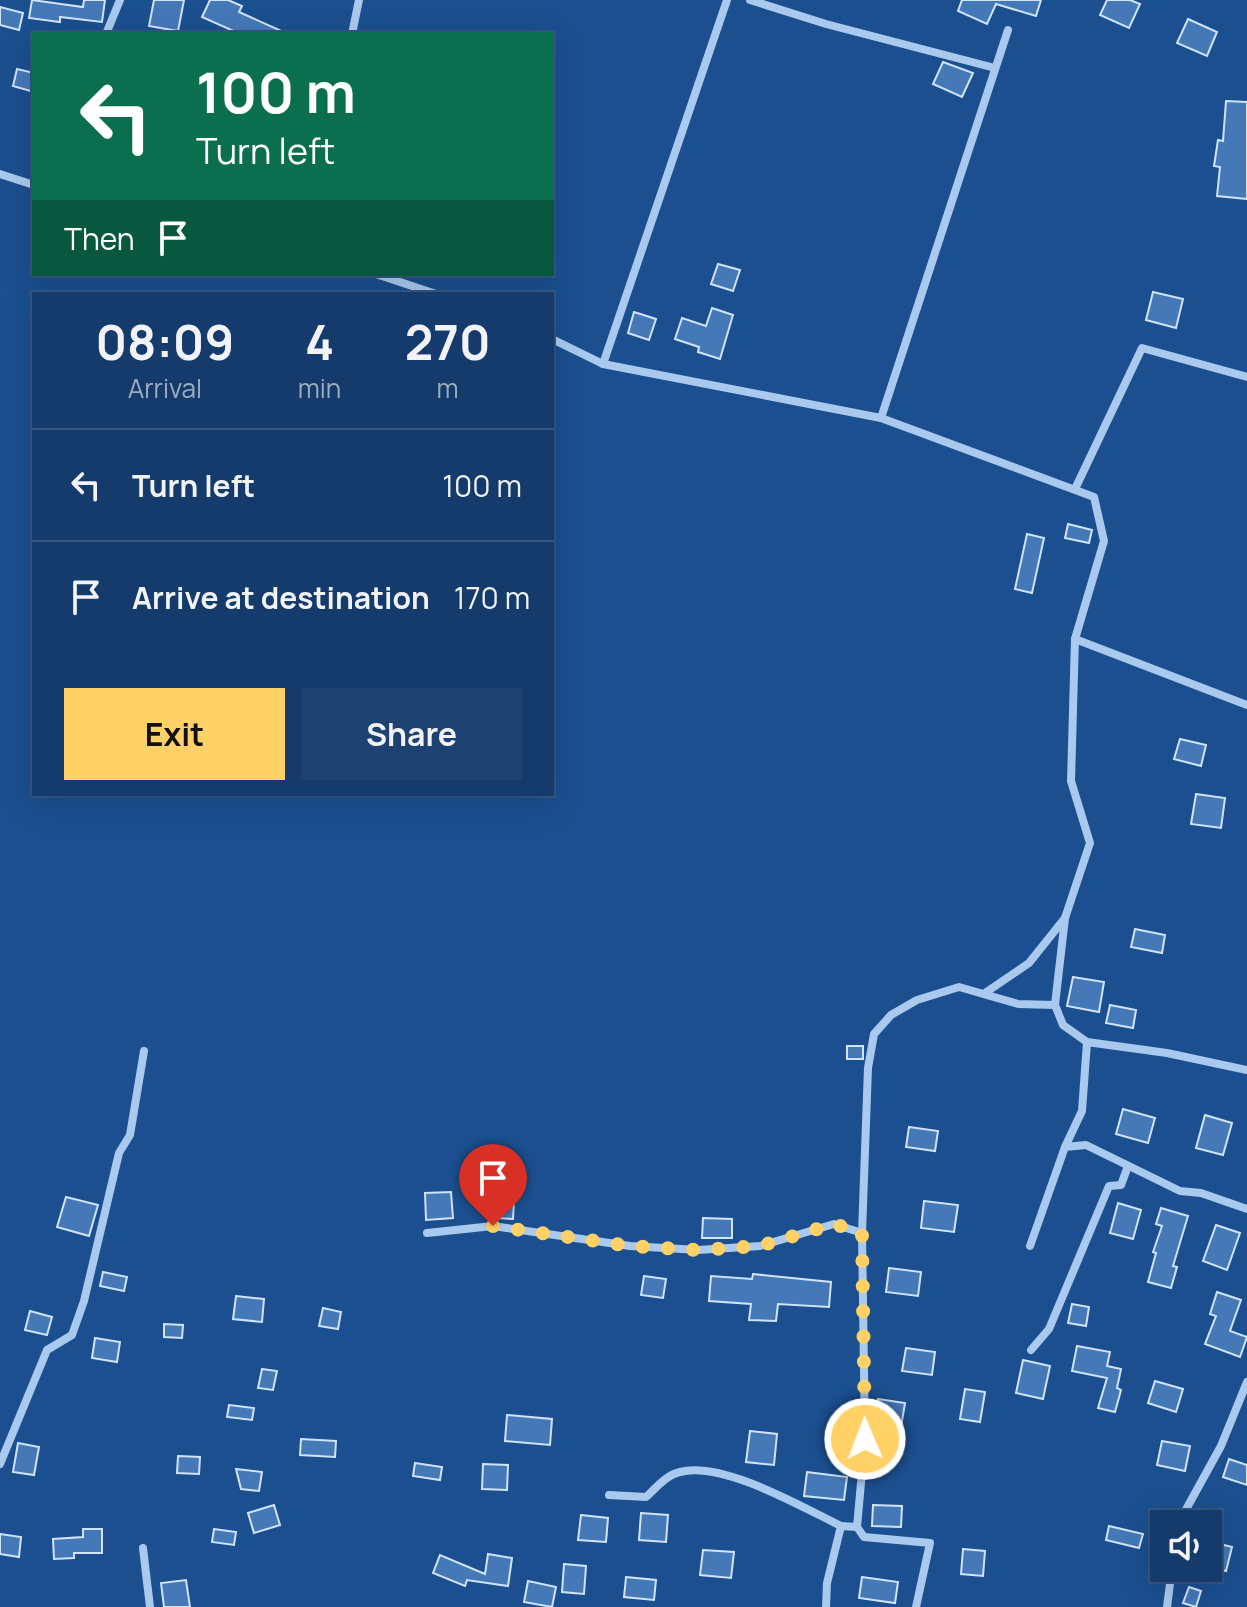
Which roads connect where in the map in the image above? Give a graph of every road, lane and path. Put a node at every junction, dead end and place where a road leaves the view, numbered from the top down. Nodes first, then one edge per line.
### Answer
1 (120, 0) edge
2 (359, 0) edge
3 (727, 0) edge
4 (750, 0) edge
5 (1008, 30) dead end
6 (107, 32) edge
7 (352, 32) edge
8 (995, 68) junction
9 (0, 174) edge
10 (32, 184) edge
11 (382, 276) edge
12 (430, 292) edge
13 (554, 340) edge
14 (603, 364) junction
15 (1247, 377) edge
16 (881, 418) junction
17 (1075, 489) junction
18 (1075, 639) junction
19 (1247, 705) edge
20 (1065, 918) junction
21 (985, 993) junction
22 (1055, 1005) junction
23 (1087, 1042) junction
24 (144, 1051) dead end
25 (1247, 1070) edge
26 (1065, 1147) junction
27 (1128, 1166) junction
28 (1247, 1209) edge
29 (427, 1233) dead end
30 (862, 1233) junction
31 (1030, 1246) dead end
32 (1031, 1350) dead end
33 (1247, 1382) edge
34 (0, 1464) edge
35 (609, 1495) dead end
36 (1186, 1510) edge
37 (841, 1526) junction
38 (857, 1527) junction
39 (143, 1548) dead end
40 (1170, 1582) edge
41 (150, 1607) edge
42 (826, 1607) edge
43 (916, 1607) edge
44 (1167, 1607) edge

1 - 6 street
2 - 7 street
3 - 14 street
4 - 8 street
5 - 8 street
8 - 16 street
9 - 10 street
11 - 12 street
13 - 14 street
14 - 16 street
15 - 17 street
16 - 17 street
17 - 18 street
18 - 19 street
18 - 20 street
20 - 21 street
20 - 22 street
21 - 22 street
21 - 30 street
22 - 23 street
23 - 25 street
23 - 26 street
24 - 34 street
26 - 27 street
26 - 31 street
27 - 28 street
27 - 32 street
29 - 30 street
30 - 38 street
33 - 36 street
35 - 37 street
37 - 38 street
37 - 42 street
38 - 43 street
39 - 41 street
40 - 44 street

